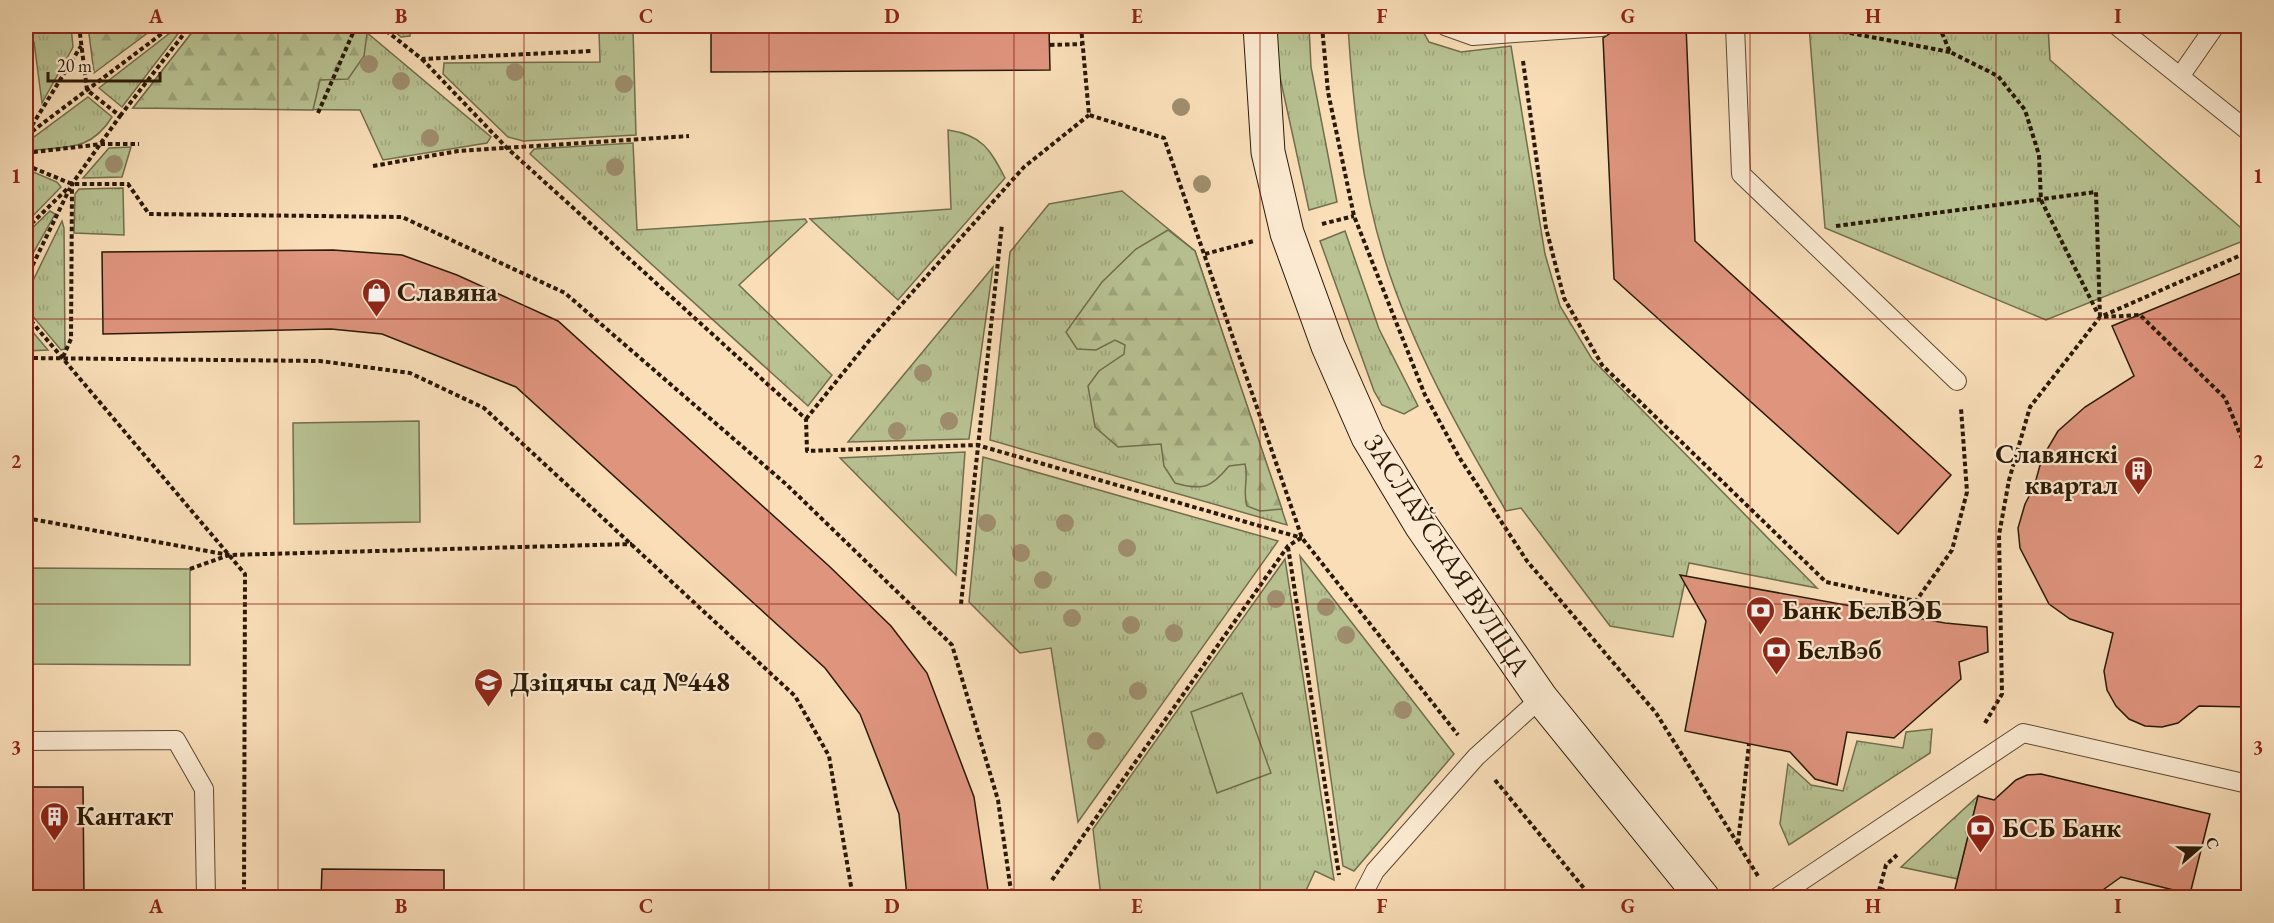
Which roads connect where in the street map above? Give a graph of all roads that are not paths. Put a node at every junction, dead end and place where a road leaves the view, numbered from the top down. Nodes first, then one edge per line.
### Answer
1 (1260, 26) edge
2 (1445, 26) edge
3 (1734, 26) edge
4 (2117, 26) edge
5 (2215, 26) edge
6 (1602, 27) edge
7 (2181, 75) junction
8 (2248, 131) edge
9 (1957, 381) road end
10 (1541, 698) junction
11 (26, 741) edge
12 (2248, 784) edge
13 (206, 897) edge
14 (1361, 897) edge
15 (1703, 897) edge
16 (1776, 897) edge

1 - 10 main road, ЗАСЛАЎСКАЯ ВУЛІЦА
2 - 6 lane
3 - 9 lane
4 - 7 lane
5 - 7 lane
7 - 8 lane
10 - 14 lane
10 - 15 main road, ЗАСЛАЎСКАЯ ВУЛІЦА
11 - 13 lane
12 - 16 lane

